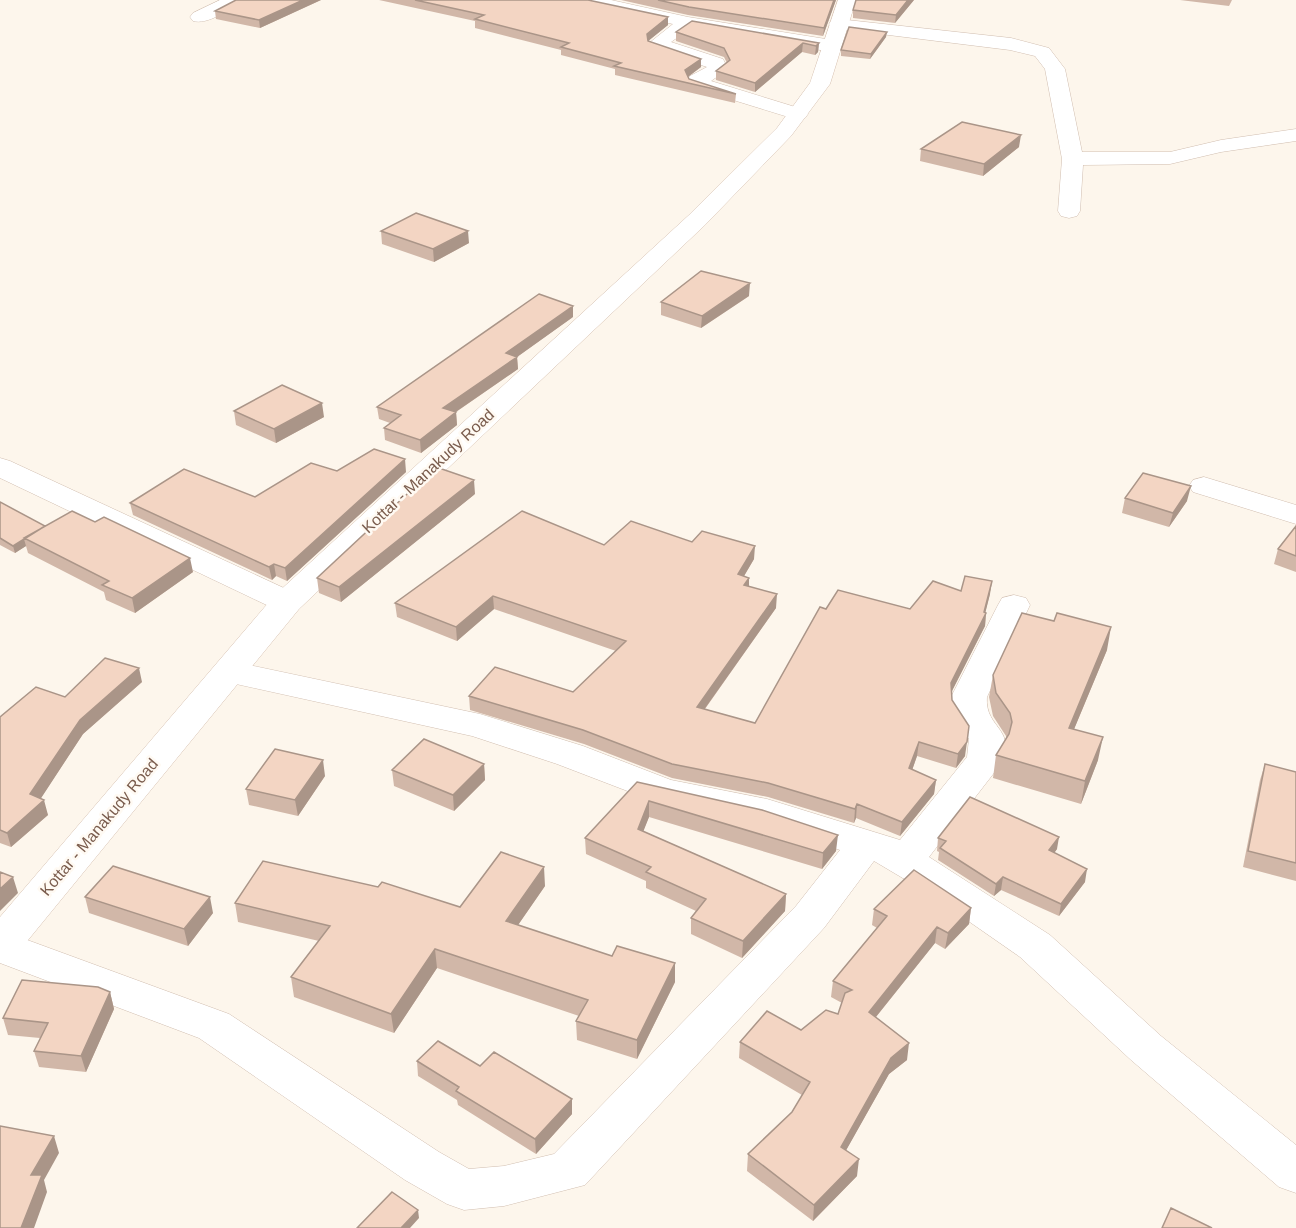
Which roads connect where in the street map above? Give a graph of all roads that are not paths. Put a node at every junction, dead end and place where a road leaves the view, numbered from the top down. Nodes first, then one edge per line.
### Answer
1 (234, 0) edge
2 (586, 0) edge
3 (200, 17) dead end
4 (688, 22) junction
5 (839, 23) edge
6 (798, 114) junction
7 (1296, 135) edge
8 (1073, 159) junction
9 (1069, 211) dead end
10 (0, 467) edge
11 (1204, 486) dead end
12 (1296, 515) edge
13 (287, 602) junction
14 (1014, 605) dead end
15 (230, 672) junction
16 (867, 844) junction
17 (905, 861) junction
18 (0, 945) edge
19 (1296, 1173) edge

1 - 3 street
2 - 4 street
4 - 5 street
4 - 6 street
5 - 6 street, Kottar - Manakudy Road
5 - 8 street
6 - 13 street, Kottar - Manakudy Road
7 - 8 street
8 - 9 street
10 - 13 street
11 - 12 street
13 - 15 street, Kottar - Manakudy Road
14 - 17 street
15 - 16 street
15 - 18 street, Kottar - Manakudy Road
16 - 17 street
16 - 18 street
17 - 19 street

